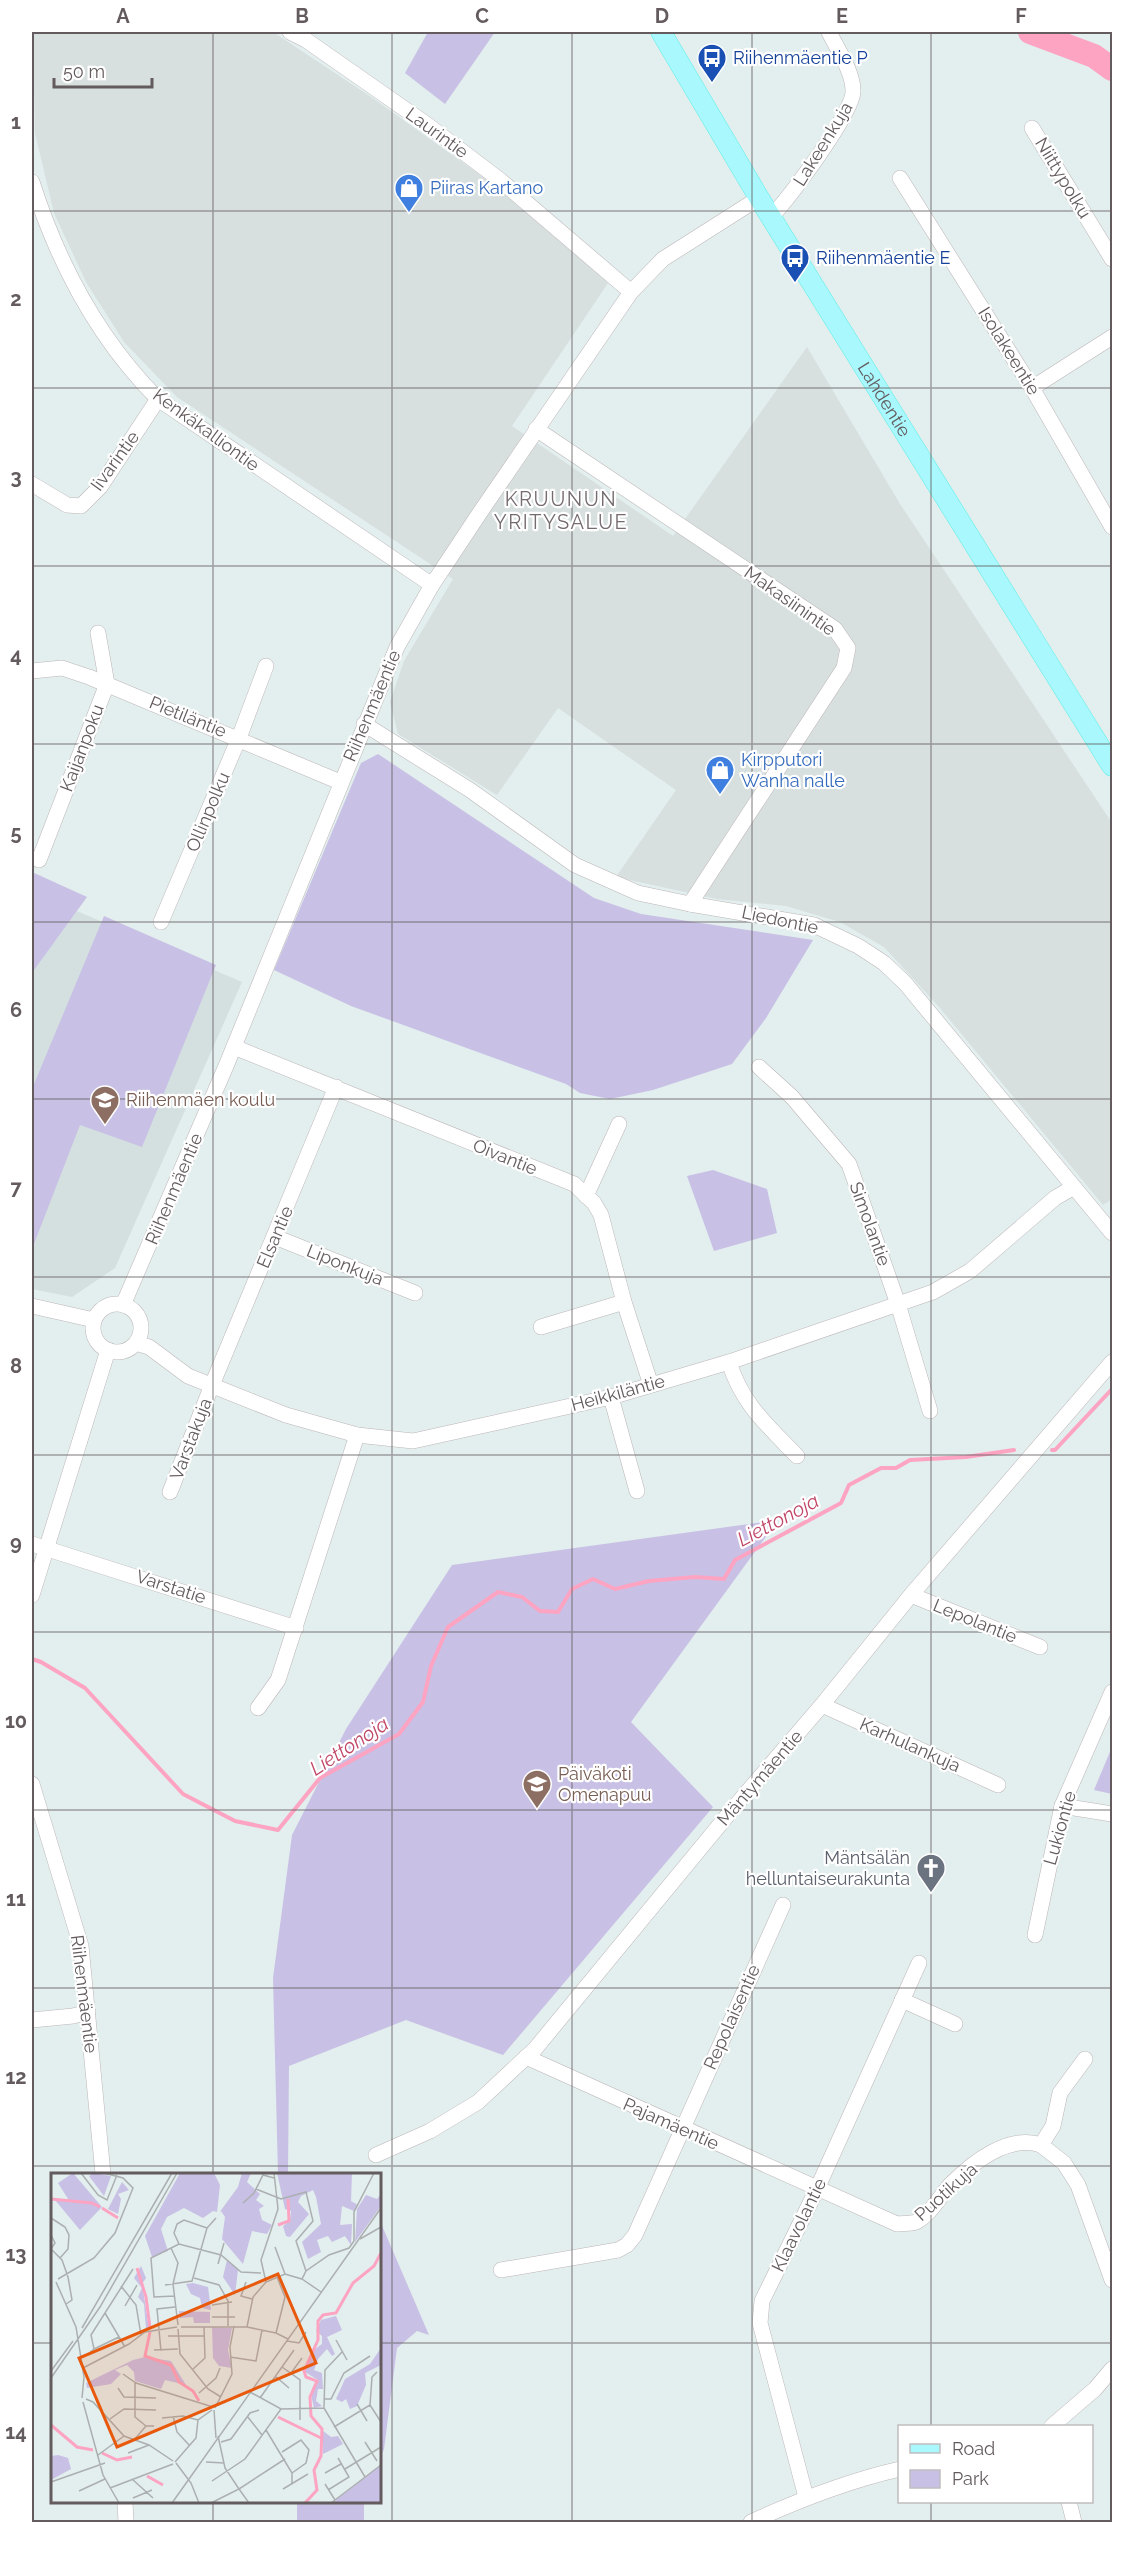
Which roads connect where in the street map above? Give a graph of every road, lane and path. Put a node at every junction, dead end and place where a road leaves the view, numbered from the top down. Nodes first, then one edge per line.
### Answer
1 (290, 32) edge
2 (661, 32) edge
3 (829, 32) edge
4 (1032, 128) dead end
5 (900, 178) dead end
6 (32, 182) edge
7 (759, 198) junction
8 (771, 217) junction
9 (1113, 259) edge
10 (631, 292) junction
11 (1113, 337) edge
12 (1032, 388) junction
13 (158, 399) junction
14 (536, 429) junction
15 (32, 484) edge
16 (1106, 503) edge
17 (1113, 527) edge
18 (432, 585) junction
19 (98, 633) dead end
20 (266, 666) dead end
21 (32, 671) edge
22 (107, 684) junction
23 (364, 724) junction
24 (239, 738) junction
25 (1113, 766) edge
26 (340, 782) junction
27 (39, 860) dead end
28 (690, 904) junction
29 (161, 922) dead end
30 (234, 1047) junction
31 (759, 1067) dead end
32 (336, 1087) junction
33 (619, 1124) dead end
34 (1074, 1187) junction
35 (586, 1196) junction
36 (1113, 1233) edge
37 (275, 1237) junction
38 (415, 1293) dead end
39 (624, 1302) junction
40 (898, 1304) junction
41 (123, 1305) junction
42 (32, 1306) edge
43 (94, 1320) junction
44 (541, 1327) dead end
45 (136, 1343) junction
46 (108, 1350) junction
47 (729, 1362) junction
48 (1113, 1362) edge
49 (212, 1385) junction
50 (651, 1385) junction
51 (611, 1397) junction
52 (930, 1411) dead end
53 (357, 1435) junction
54 (796, 1456) dead end
55 (637, 1491) dead end
56 (170, 1492) dead end
57 (38, 1545) edge
58 (32, 1595) edge
59 (911, 1595) junction
60 (296, 1628) junction
61 (1040, 1647) dead end
62 (1113, 1692) edge
63 (822, 1706) junction
64 (258, 1708) dead end
65 (32, 1785) edge
66 (998, 1785) dead end
67 (1062, 1806) junction
68 (1113, 1814) edge
69 (783, 1905) dead end
70 (1035, 1935) dead end
71 (919, 1963) dead end
72 (902, 2000) junction
73 (88, 2012) junction
74 (32, 2020) edge
75 (955, 2024) dead end
76 (526, 2057) junction
77 (1085, 2059) dead end
78 (681, 2128) junction
79 (1041, 2145) junction
80 (376, 2155) dead end
81 (103, 2173) edge
82 (817, 2189) junction
83 (501, 2270) dead end
84 (1113, 2280) edge
85 (1113, 2369) edge
86 (1054, 2425) edge
87 (898, 2469) edge
88 (806, 2498) junction
89 (125, 2503) edge
90 (1069, 2503) edge
91 (126, 2523) edge
92 (750, 2523) edge
93 (1074, 2523) edge

1 - 10 street, Laurintie
2 - 7 main road, Lahdentie
3 - 8 street, Lakeenkuja
4 - 9 street, Niittypolku
5 - 12 street, Isolakeentie
6 - 13 street, Kenkäkalliontie
7 - 8 main road, Lahdentie
7 - 10 street, Riihenmäentie
8 - 25 main road, Lahdentie
10 - 14 street, Riihenmäentie
11 - 12 street
12 - 16 street, Isolakeentie
13 - 15 street, Iivarintie
13 - 18 street, Kenkäkalliontie
14 - 18 street, Riihenmäentie
14 - 28 street, Makasiinintie
16 - 17 street, Isolakeentie
18 - 23 street, Riihenmäentie
19 - 22 street, Kaijanpoku
20 - 24 street, Ollinpolku
21 - 22 street, Pietiläntie
22 - 24 street, Pietiläntie
22 - 27 street, Kaijanpoku
23 - 26 street, Riihenmäentie
23 - 28 street, Liedontie
24 - 26 street, Pietiläntie
24 - 29 street, Ollinpolku
26 - 30 street, Riihenmäentie
28 - 34 street, Liedontie
30 - 32 street, Oivantie
30 - 41 street, Riihenmäentie
31 - 40 street, Simolantie
32 - 35 street, Oivantie
32 - 37 street, Elsantie
33 - 35 street
34 - 36 street, Liedontie
34 - 40 street, Heikkiläntie
35 - 39 street, Oivantie
37 - 38 street, Liponkuja
37 - 49 street, Elsantie
39 - 44 street
39 - 50 street, Oivantie
40 - 47 street, Heikkiläntie
40 - 52 street, Simolantie
41 - 43 street
41 - 45 street
42 - 43 street
43 - 46 street
45 - 46 street
45 - 49 street, Heikkiläntie
46 - 57 street
47 - 50 street, Heikkiläntie
47 - 54 street
48 - 59 street, Mäntymäentie
49 - 53 street, Heikkiläntie
49 - 56 street, Varstakuja
50 - 51 street, Heikkiläntie
51 - 53 street, Heikkiläntie
51 - 55 street
53 - 60 street
57 - 58 street
57 - 60 street, Varstatie
59 - 61 street, Lepolantie
59 - 63 street, Mäntymäentie
60 - 64 street
62 - 67 street, Lukiontie
63 - 66 street, Karhulankuja
63 - 76 street, Mäntymäentie
65 - 73 street, Riihenmäentie
67 - 68 street
67 - 70 street, Lukiontie
69 - 78 street, Repolaisentie
71 - 72 street, Klaavolantie
72 - 75 street
72 - 82 street, Klaavolantie
73 - 74 street
73 - 81 street, Riihenmäentie
76 - 78 street, Pajamäentie
76 - 80 street, Mäntymäentie
77 - 79 street
78 - 82 street, Pajamäentie
78 - 83 street, Repolaisentie
79 - 82 street, Puotikuja
79 - 84 street
82 - 88 street, Klaavolantie
85 - 86 street
87 - 88 street
88 - 92 street
89 - 91 street
90 - 93 street

